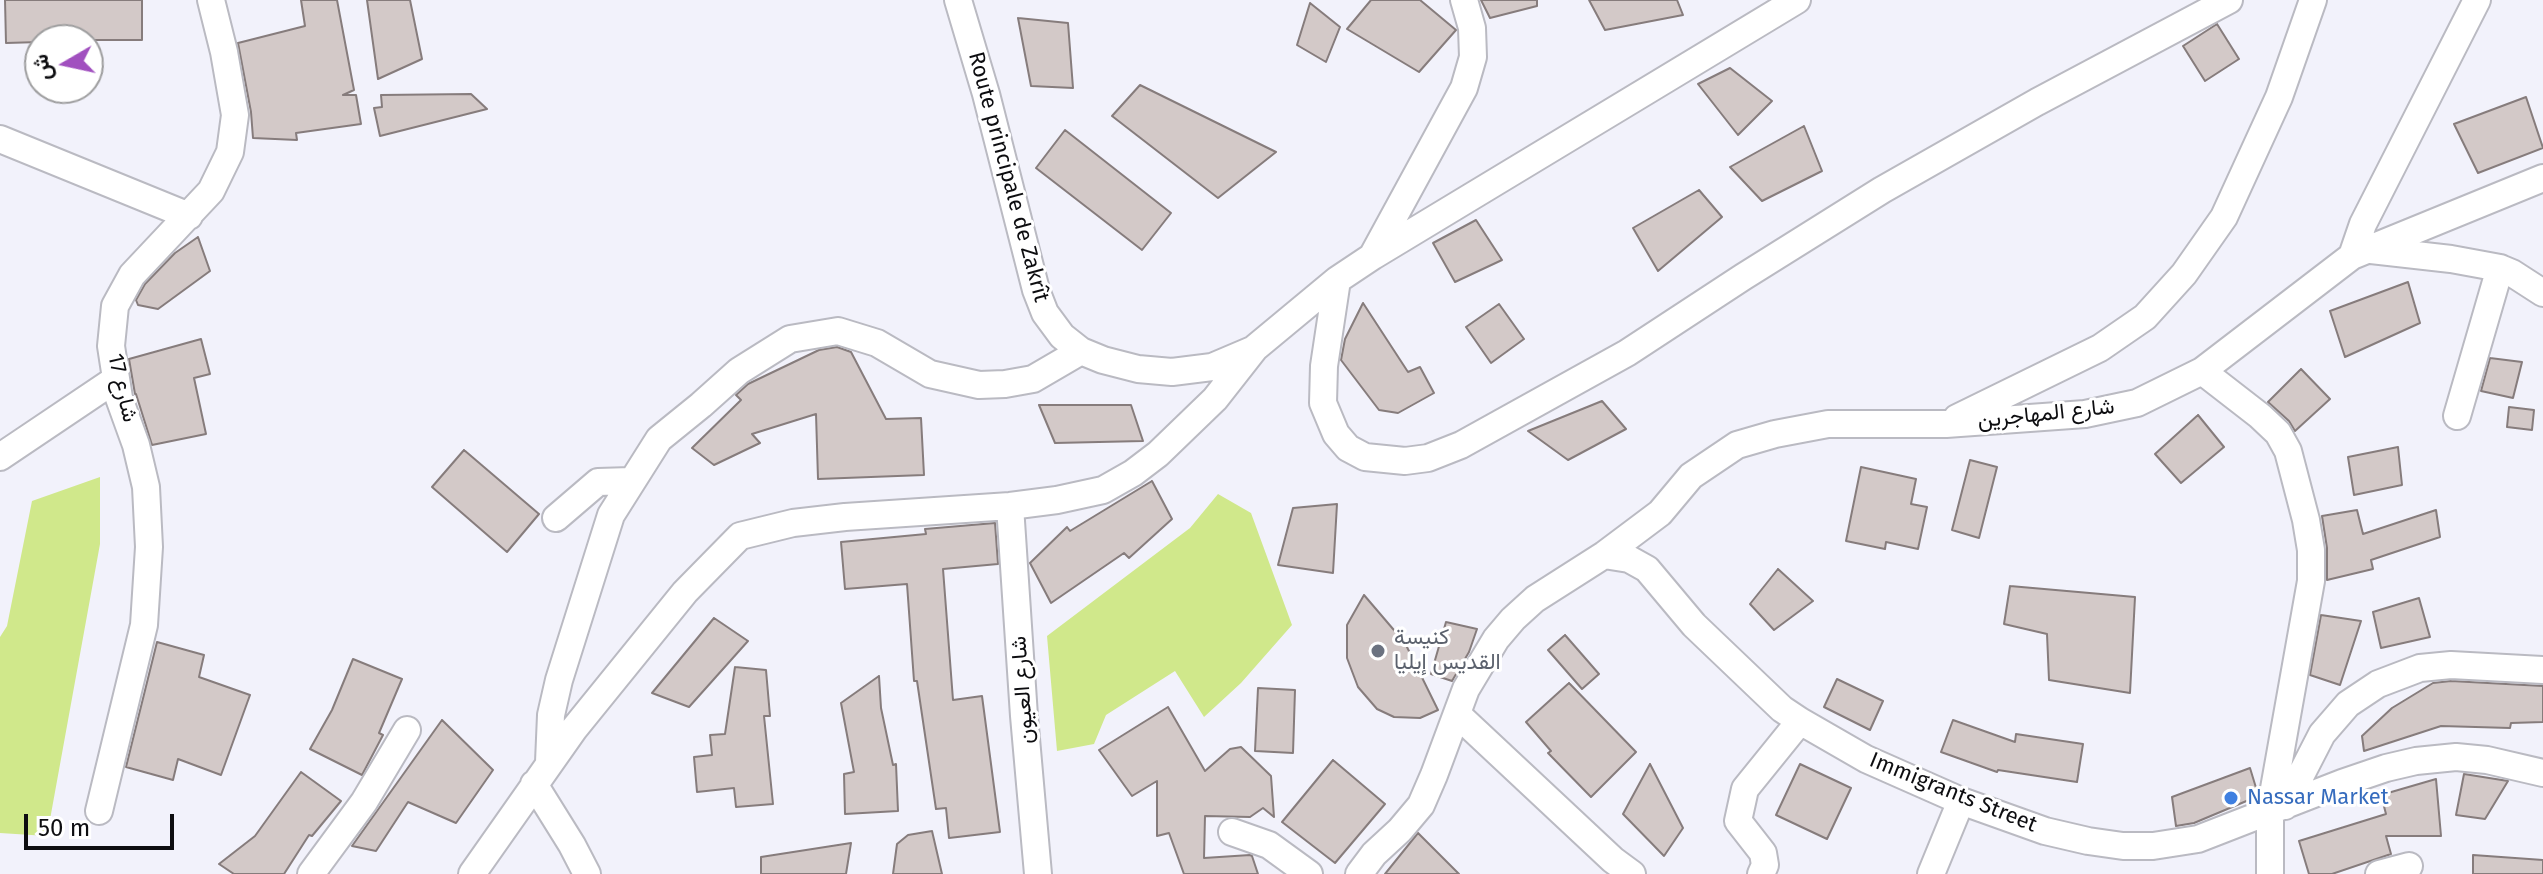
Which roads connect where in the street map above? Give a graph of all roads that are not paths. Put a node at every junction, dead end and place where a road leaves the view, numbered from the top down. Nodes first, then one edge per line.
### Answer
1 (211, 0) edge
2 (958, 0) edge
3 (1464, 0) edge
4 (1797, 0) edge
5 (2229, 0) edge
6 (2313, 0) edge
7 (2477, 0) edge
8 (0, 139) edge
9 (2543, 178) edge
10 (189, 216) junction
11 (2359, 252) junction
12 (1373, 256) junction
13 (2500, 268) junction
14 (1337, 280) junction
15 (2543, 293) edge
16 (1255, 348) junction
17 (1081, 351) junction
18 (2202, 371) junction
19 (116, 379) junction
20 (2457, 416) dead end
21 (1946, 424) junction
22 (0, 457) edge
23 (631, 481) junction
24 (1010, 506) junction
25 (1660, 513) junction
26 (556, 518) dead end
27 (1604, 555) junction
28 (1654, 576) junction
29 (2543, 670) edge
30 (1458, 715) junction
31 (1800, 721) junction
32 (407, 730) dead end
33 (2543, 749) edge
34 (549, 762) junction
35 (2511, 765) junction
36 (2543, 773) edge
37 (534, 784) junction
38 (1961, 801) junction
39 (2278, 808) junction
40 (99, 811) dead end
41 (1232, 832) dead end
42 (2409, 866) dead end
43 (311, 874) edge
44 (472, 874) edge
45 (587, 874) edge
46 (1038, 874) edge
47 (1309, 874) edge
48 (1359, 874) edge
49 (1632, 874) edge
50 (1761, 874) edge
51 (1931, 874) edge
52 (2270, 874) edge
53 (2379, 874) edge

1 - 10 street, شارع 17
2 - 17 street, Route principale de Zakrît
3 - 12 street
4 - 12 street
5 - 14 street
6 - 21 street
7 - 11 street
8 - 10 street
9 - 11 street, شارع المهاجرين
10 - 19 street, شارع 17
11 - 13 street
11 - 18 street, شارع المهاجرين
12 - 14 street
13 - 15 street
13 - 20 street
14 - 16 street
16 - 17 street, Route principale de Zakrît
16 - 24 street
17 - 23 street
18 - 21 street, شارع المهاجرين
18 - 39 street
19 - 22 street
19 - 40 street, شارع 17
21 - 25 street, شارع المهاجرين
23 - 26 street
23 - 34 street
24 - 34 street
24 - 46 street, شارع العيون
25 - 27 street, شارع المهاجرين
25 - 28 street, شارع المهاجرين
27 - 28 street
27 - 30 street, شارع المهاجرين
28 - 31 street, Immigrants Street
29 - 39 street
30 - 48 street, شارع المهاجرين
30 - 49 street
31 - 38 street, Immigrants Street
31 - 50 street
32 - 43 street
33 - 35 street
34 - 37 street
35 - 36 street, Immigrants Street
35 - 39 street, Immigrants Street
37 - 44 street
37 - 45 street
38 - 39 street, Immigrants Street
38 - 51 street
39 - 52 street
41 - 47 street
42 - 53 street

